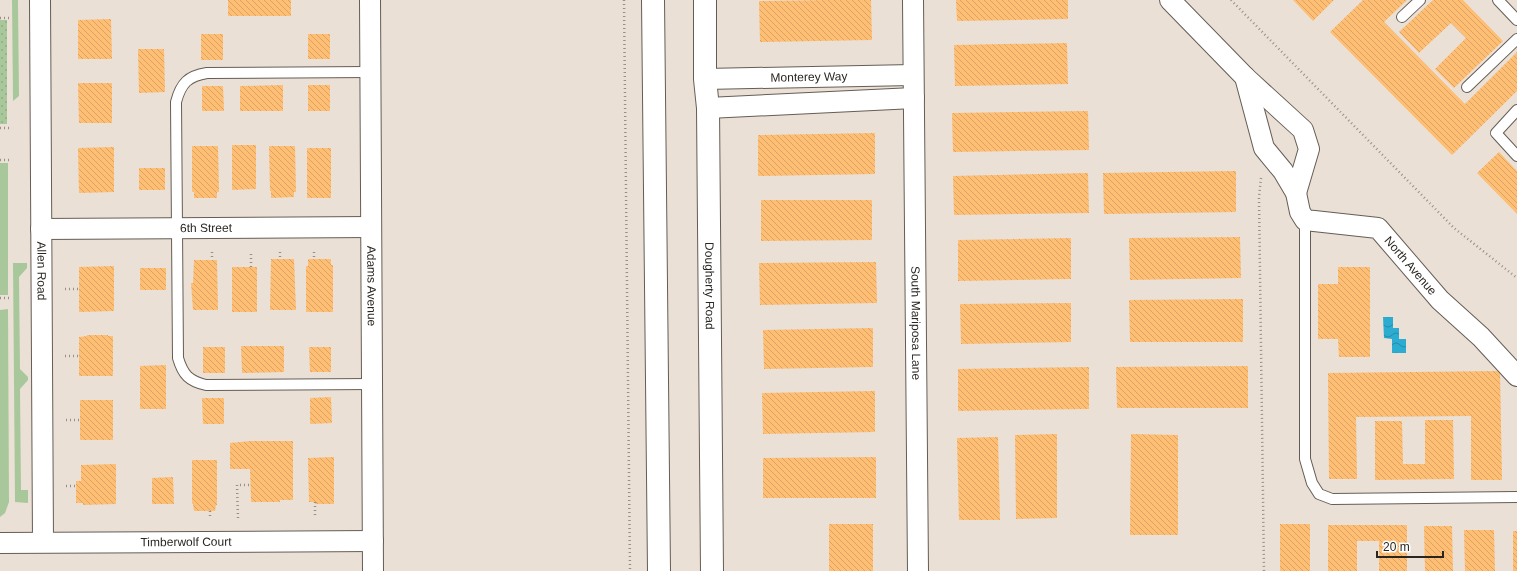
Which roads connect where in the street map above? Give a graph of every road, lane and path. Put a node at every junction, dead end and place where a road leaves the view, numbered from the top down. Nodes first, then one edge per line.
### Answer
1 (40, 0) edge
2 (370, 0) edge
3 (624, 0) edge
4 (653, 0) edge
5 (705, 0) edge
6 (913, 0) edge
7 (1170, 0) edge
8 (1230, 0) edge
9 (1420, 0) edge
10 (1498, 0) edge
11 (1402, 17) dead end
12 (0, 18) edge
13 (10, 18) dead end
14 (1517, 20) edge
15 (1517, 39) edge
16 (370, 72) junction
17 (913, 75) junction
18 (1246, 77) junction
19 (705, 79) junction
20 (1467, 87) dead end
21 (914, 98) junction
22 (708, 108) junction
23 (1517, 110) edge
24 (0, 128) edge
25 (10, 128) dead end
26 (1264, 148) junction
27 (1517, 156) edge
28 (0, 160) edge
29 (10, 160) dead end
30 (1296, 193) junction
31 (1305, 220) junction
32 (178, 228) junction
33 (371, 228) junction
34 (41, 229) junction
35 (212, 252) dead end
36 (251, 252) dead end
37 (280, 252) dead end
38 (314, 252) dead end
39 (212, 259) dead end
40 (280, 259) dead end
41 (314, 259) dead end
42 (251, 267) dead end
43 (1517, 278) edge
44 (65, 289) dead end
45 (79, 289) dead end
46 (0, 298) edge
47 (11, 298) dead end
48 (65, 356) dead end
49 (79, 356) dead end
50 (1517, 376) edge
51 (372, 384) junction
52 (66, 420) dead end
53 (80, 420) dead end
54 (251, 485) dead end
55 (66, 486) dead end
56 (76, 486) dead end
57 (1517, 497) edge
58 (315, 502) dead end
59 (210, 511) dead end
60 (210, 518) dead end
61 (238, 518) dead end
62 (315, 518) dead end
63 (373, 541) junction
64 (43, 542) junction
65 (0, 543) edge
66 (373, 571) edge
67 (630, 571) edge
68 (659, 571) edge
69 (712, 571) edge
70 (918, 571) edge
71 (1264, 571) edge

1 - 34 street, Allen Road
2 - 16 street, Adams Avenue
3 - 67 path
4 - 68 main road
5 - 19 main road, Dougherty Road
6 - 17 street, South Mariposa Lane
7 - 18 street
8 - 43 path
9 - 11 lane
10 - 14 lane
12 - 13 path
15 - 20 lane
16 - 32 lane
16 - 33 street, Adams Avenue
17 - 19 street, Monterey Way
17 - 21 street, South Mariposa Lane
18 - 26 street
18 - 30 street
19 - 22 main road, Dougherty Road
21 - 22 street, Monterey Way
21 - 70 street, South Mariposa Lane
22 - 69 main road, Dougherty Road
23 - 27 lane
24 - 25 path
26 - 30 street
26 - 71 path
28 - 29 path
30 - 31 street
31 - 50 street, North Avenue
31 - 57 lane
32 - 33 street, 6th Street
32 - 34 street, 6th Street
32 - 51 lane
33 - 51 street, Adams Avenue
34 - 64 street, Allen Road
35 - 39 path
36 - 42 path
37 - 40 path
38 - 41 path
44 - 45 path
46 - 47 path
48 - 49 path
51 - 63 street, Adams Avenue
52 - 53 path
54 - 61 path
55 - 56 path
58 - 62 path
59 - 60 path
63 - 64 street, Timberwolf Court
63 - 66 street, Adams Avenue
64 - 65 street, Timberwolf Court

